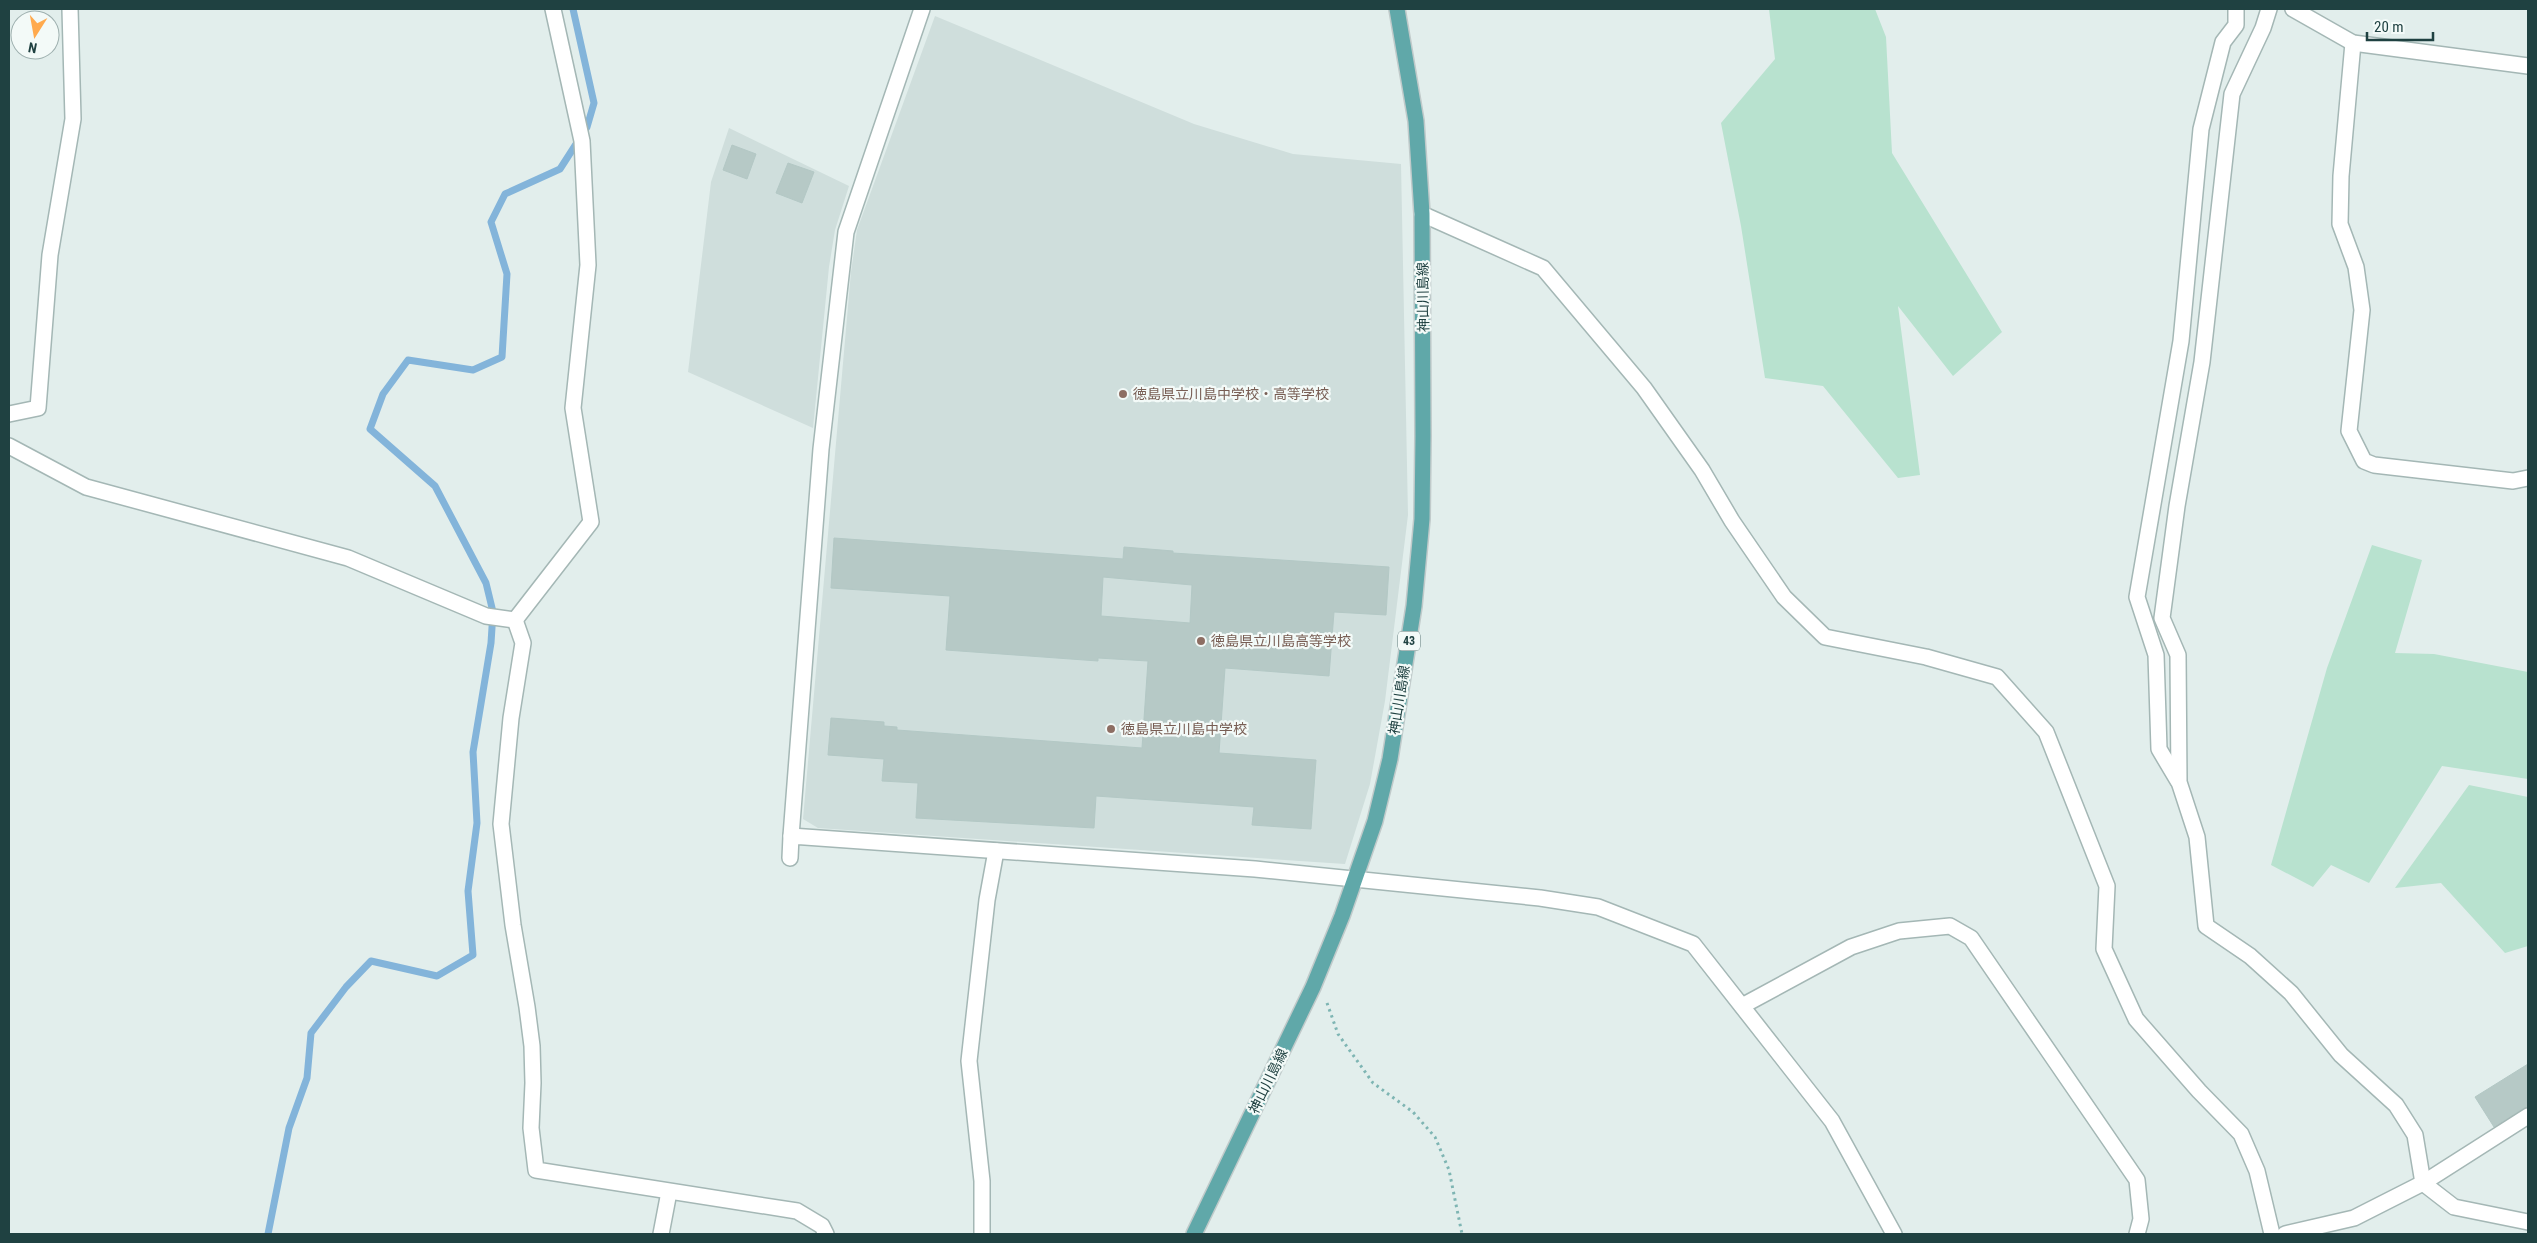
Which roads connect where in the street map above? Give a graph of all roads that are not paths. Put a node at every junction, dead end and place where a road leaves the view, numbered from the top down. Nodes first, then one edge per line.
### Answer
1 (70, 9) edge
2 (553, 9) edge
3 (922, 9) edge
4 (1397, 9) edge
5 (2236, 9) edge
6 (2269, 9) edge
7 (2293, 9) edge
8 (2353, 43) junction
9 (2528, 66) edge
10 (1422, 214) junction
11 (9, 414) edge
12 (9, 446) edge
13 (2528, 478) edge
14 (508, 619) junction
15 (2179, 782) junction
16 (791, 836) junction
17 (996, 851) junction
18 (790, 858) dead end
19 (1355, 880) junction
20 (1742, 1006) junction
21 (2528, 1116) edge
22 (2423, 1183) junction
23 (669, 1192) junction
24 (2528, 1222) edge
25 (661, 1234) edge
26 (826, 1234) edge
27 (982, 1234) edge
28 (1194, 1234) edge
29 (1894, 1234) edge
30 (2137, 1234) edge
31 (2272, 1234) edge
32 (2285, 1234) edge

1 - 11 street
2 - 14 street
3 - 16 street
4 - 10 main road, 神山川島線 / 43
5 - 15 street
6 - 15 street
7 - 8 street
8 - 9 street
8 - 13 street
10 - 19 main road, 神山川島線 / 43
10 - 31 street
12 - 14 street
14 - 23 street
15 - 22 street
16 - 17 street
16 - 18 street
17 - 19 street
17 - 27 street
19 - 20 street
19 - 28 main road, 神山川島線 / 43
20 - 29 street
20 - 30 street
21 - 22 street
22 - 24 street
22 - 32 street
23 - 25 street
23 - 26 street

